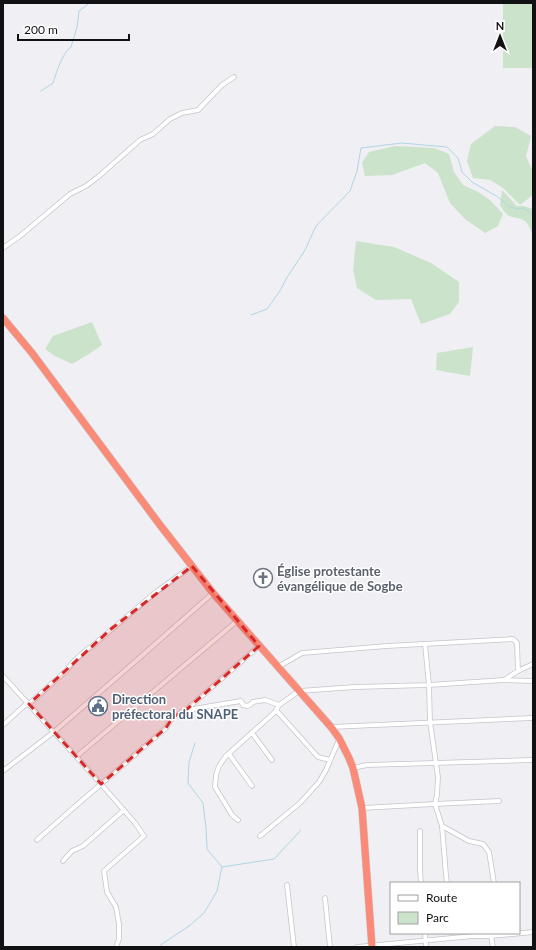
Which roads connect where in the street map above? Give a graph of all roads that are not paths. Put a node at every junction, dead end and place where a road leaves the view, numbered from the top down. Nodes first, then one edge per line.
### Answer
1 (234, 77) dead end
2 (3, 248) edge
3 (3, 318) edge
4 (192, 566) junction
5 (213, 593) junction
6 (237, 621) junction
7 (425, 644) junction
8 (259, 646) junction
9 (533, 664) edge
10 (278, 667) junction
11 (518, 671) junction
12 (4, 678) edge
13 (504, 680) junction
14 (533, 681) edge
15 (429, 685) junction
16 (299, 691) junction
17 (29, 704) junction
18 (279, 705) junction
19 (186, 710) junction
20 (276, 710) junction
21 (533, 718) edge
22 (430, 722) junction
23 (3, 725) edge
24 (331, 727) junction
25 (55, 731) junction
26 (252, 733) junction
27 (339, 738) junction
28 (229, 754) junction
29 (77, 756) junction
30 (272, 760) dead end
31 (330, 760) junction
32 (532, 760) edge
33 (436, 763) junction
34 (353, 768) junction
35 (3, 771) edge
36 (101, 784) junction
37 (252, 786) dead end
38 (499, 801) dead end
39 (435, 804) junction
40 (362, 808) junction
41 (124, 810) junction
42 (238, 820) dead end
43 (442, 826) junction
44 (420, 831) dead end
45 (260, 836) dead end
46 (37, 840) dead end
47 (63, 862) dead end
48 (421, 882) edge
49 (447, 882) edge
50 (494, 882) edge
51 (286, 885) dead end
52 (325, 898) dead end
53 (533, 932) edge
54 (520, 933) edge
55 (425, 934) edge
56 (490, 934) edge
57 (507, 934) edge
58 (425, 940) junction
59 (372, 946) edge
60 (116, 947) edge
61 (294, 947) edge
62 (330, 947) edge
63 (357, 947) edge
64 (426, 947) edge
65 (493, 947) edge

1 - 2 street
3 - 4 highway
4 - 5 highway
4 - 17 street
5 - 6 highway
5 - 25 street
6 - 8 highway
6 - 29 street
7 - 10 street
7 - 11 street
7 - 15 street
8 - 10 highway
8 - 19 street
9 - 11 street
10 - 16 highway
11 - 13 street
12 - 17 street
13 - 14 street
13 - 15 street
15 - 16 street
15 - 22 street
16 - 18 street
16 - 24 highway
17 - 23 street
17 - 25 street
18 - 19 street
18 - 20 street
19 - 36 street
20 - 26 street
20 - 31 street
21 - 22 street
22 - 24 street
22 - 33 street
24 - 27 highway
25 - 29 street
25 - 35 street
26 - 28 street
26 - 30 street
27 - 31 street
27 - 34 highway
28 - 37 street
28 - 42 street
29 - 36 street
31 - 45 street
32 - 33 street
33 - 34 street
33 - 39 street
34 - 40 highway
36 - 41 street
36 - 46 street
38 - 39 street
39 - 40 street
39 - 43 street
40 - 59 highway
41 - 47 street
41 - 60 street
43 - 49 street
43 - 50 street
44 - 48 street
51 - 61 street
52 - 62 street
53 - 54 street
55 - 58 street
56 - 57 street
56 - 58 street
56 - 65 street
58 - 59 street
58 - 64 street
59 - 63 street

